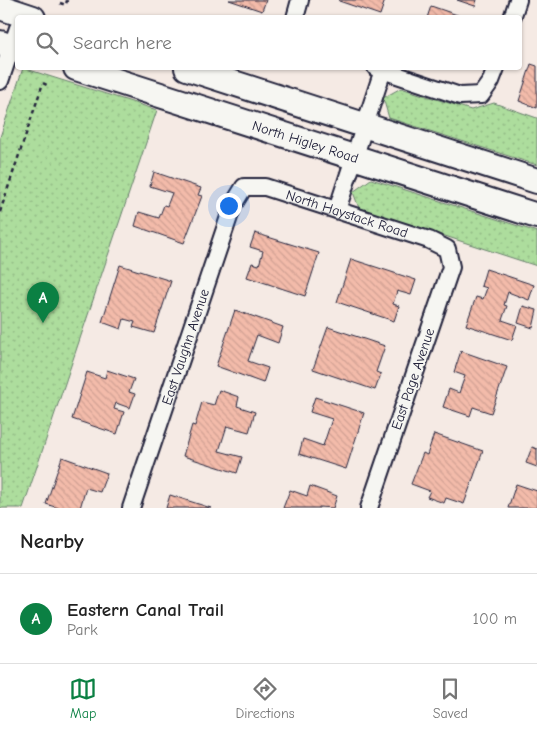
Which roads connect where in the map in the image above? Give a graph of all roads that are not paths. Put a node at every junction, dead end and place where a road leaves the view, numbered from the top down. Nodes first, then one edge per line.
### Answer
1 (300, 0) edge
2 (518, 0) edge
3 (295, 15) edge
4 (513, 15) edge
5 (15, 28) edge
6 (82, 70) edge
7 (193, 70) edge
8 (379, 70) edge
9 (382, 70) edge
10 (495, 70) edge
11 (0, 81) edge
12 (365, 125) junction
13 (354, 158) junction
14 (537, 181) edge
15 (244, 187) joint
16 (337, 210) junction
17 (537, 216) edge
18 (447, 249) joint
19 (131, 508) edge
20 (369, 508) edge

1 - 3 street
2 - 4 street
5 - 11 street
6 - 13 main road, North Higley Road
7 - 12 main road
8 - 12 street
9 - 10 street
12 - 13 street
12 - 14 main road
13 - 16 street
13 - 17 main road, North Higley Road
15 - 16 street, North Haystack Road
15 - 19 street, East Vaughn Avenue
16 - 18 street, North Haystack Road
18 - 20 street, East Page Avenue

